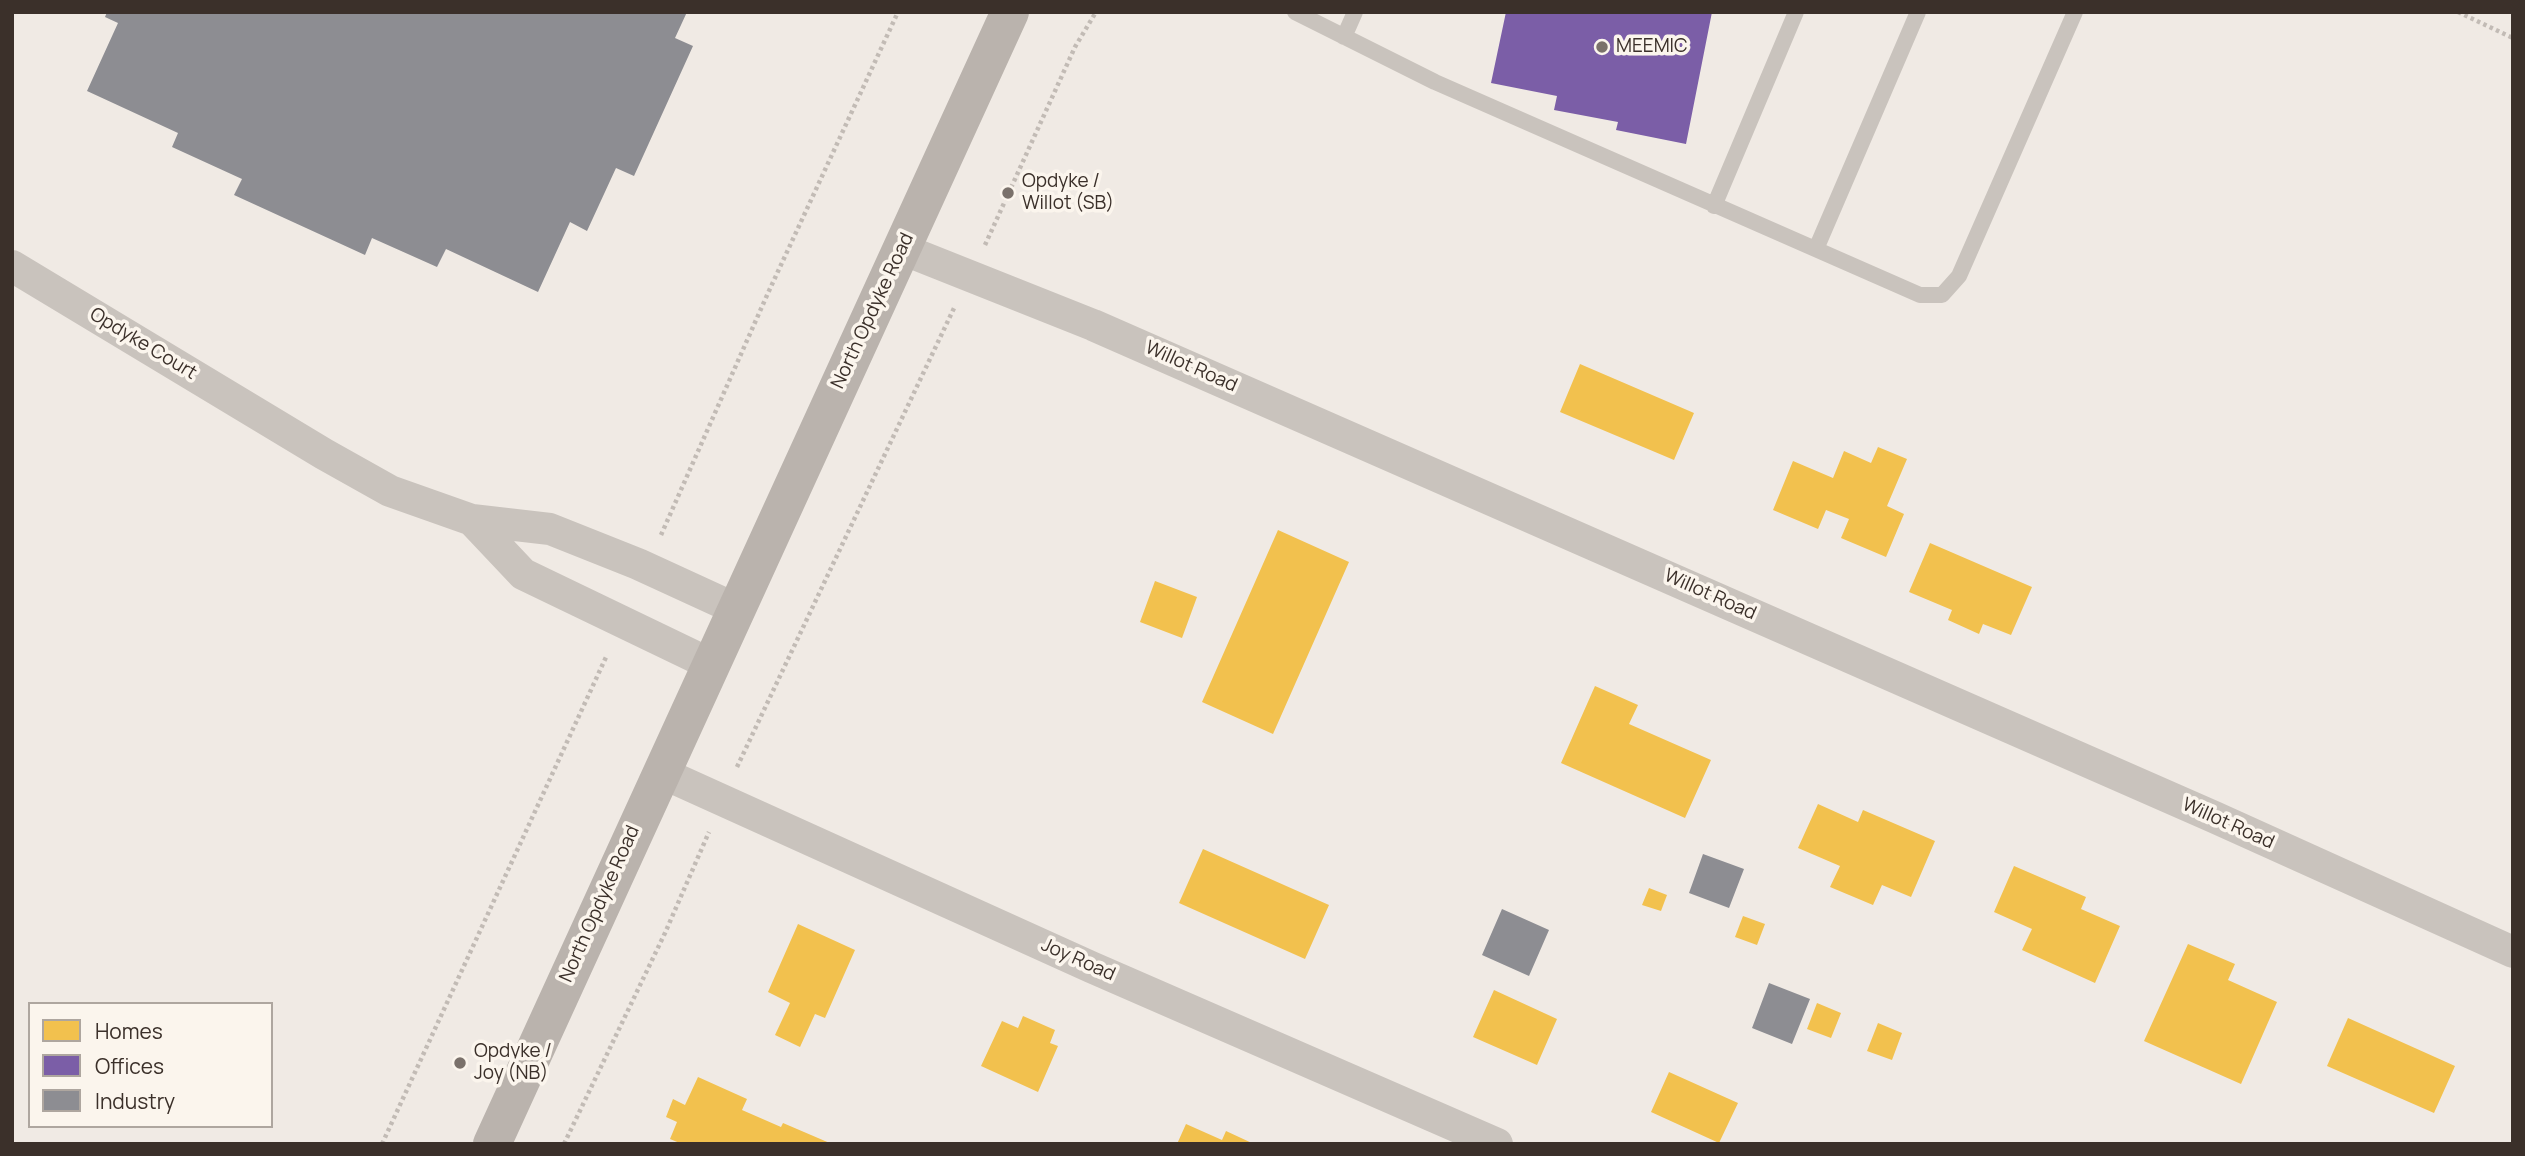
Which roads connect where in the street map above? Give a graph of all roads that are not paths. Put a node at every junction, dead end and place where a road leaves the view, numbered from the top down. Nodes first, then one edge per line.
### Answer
1 (1010, 12) edge
2 (1295, 12) edge
3 (1355, 12) edge
4 (1796, 12) edge
5 (1918, 12) edge
6 (2075, 12) edge
7 (1344, 37) junction
8 (1714, 206) junction
9 (902, 249) junction
10 (1816, 249) junction
11 (12, 266) edge
12 (472, 520) junction
13 (736, 609) junction
14 (710, 664) junction
15 (660, 772) junction
16 (2513, 952) edge
17 (492, 1144) edge
18 (1497, 1144) edge

1 - 9 main road, North Opdyke Road
2 - 7 lane
3 - 7 lane
4 - 8 lane
5 - 10 lane
6 - 10 lane
7 - 8 lane
8 - 10 lane
9 - 13 main road, North Opdyke Road
9 - 16 street, Willot Road
11 - 12 street, Opdyke Court
12 - 13 street
12 - 14 street
13 - 14 main road, North Opdyke Road
14 - 15 main road, North Opdyke Road
15 - 17 main road, North Opdyke Road
15 - 18 street, Joy Road

